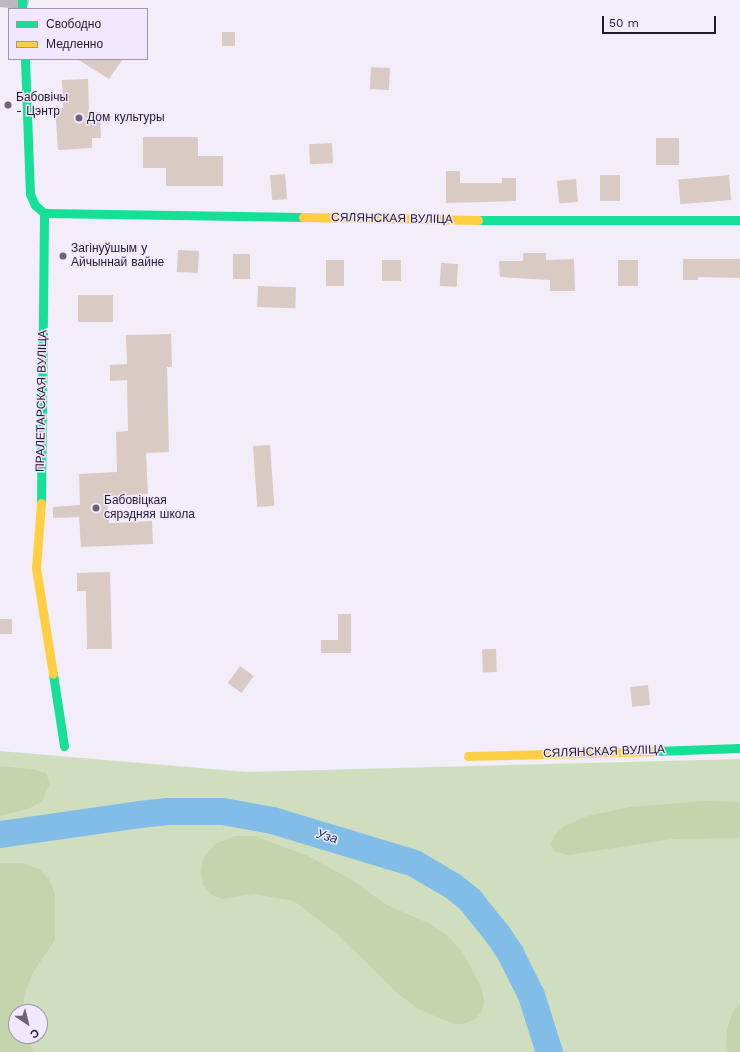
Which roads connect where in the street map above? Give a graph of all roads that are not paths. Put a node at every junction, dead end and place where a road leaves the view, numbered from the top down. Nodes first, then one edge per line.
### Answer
1 (0, 0) edge
2 (22, 4) edge
3 (25, 60) edge
4 (44, 213) junction
5 (740, 220) edge
6 (64, 746) dead end
7 (740, 748) edge
8 (468, 756) dead end

1 - 2 street
3 - 4 street
4 - 5 street, СЯЛЯНСКАЯ ВУЛІЦА
4 - 6 street, ПРАЛЕТАРСКАЯ ВУЛІЦА
7 - 8 street, СЯЛЯНСКАЯ ВУЛІЦА

